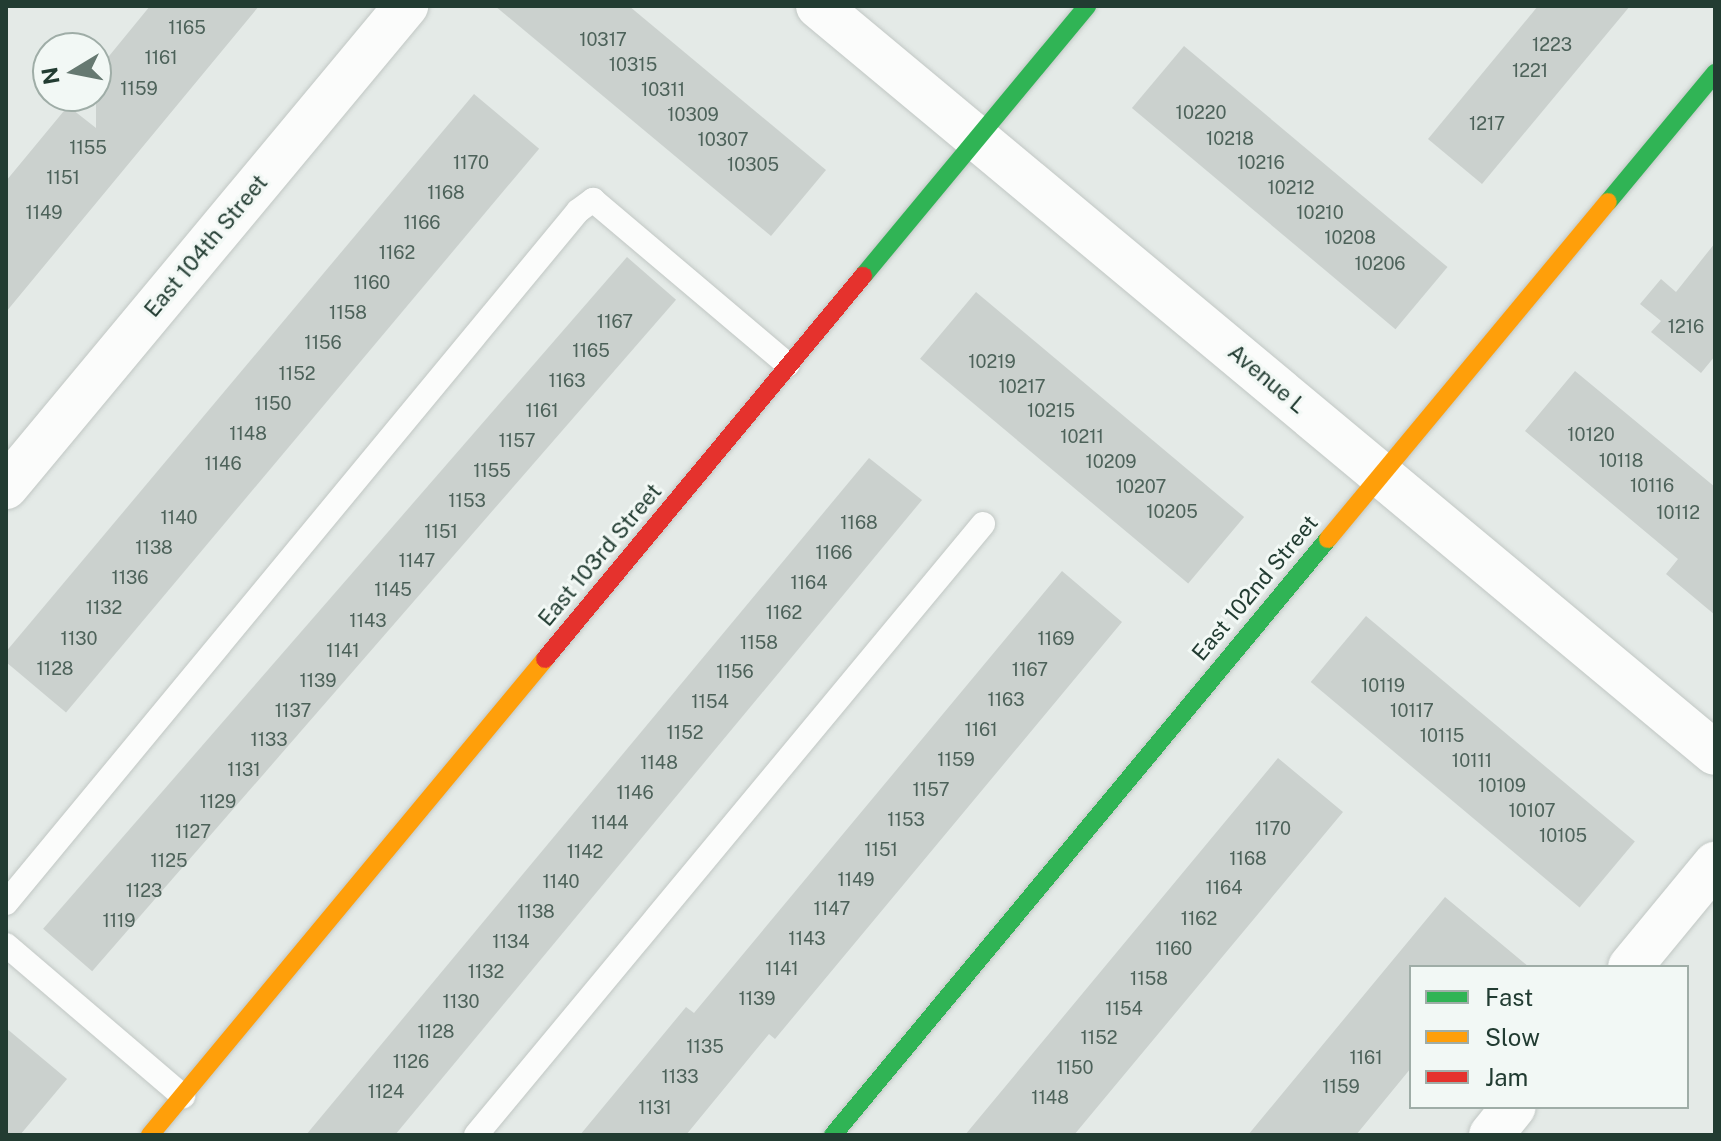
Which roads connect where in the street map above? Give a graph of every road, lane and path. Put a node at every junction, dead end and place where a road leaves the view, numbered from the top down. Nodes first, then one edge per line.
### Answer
1 (406, 6) edge
2 (818, 6) edge
3 (1087, 6) edge
4 (1715, 73) edge
5 (977, 138) junction
6 (788, 365) junction
7 (1381, 474) junction
8 (6, 487) edge
9 (983, 524) dead end
10 (1715, 753) edge
11 (1715, 864) edge
12 (6, 903) edge
13 (6, 945) edge
14 (1632, 965) edge
15 (183, 1096) junction
16 (1512, 1109) edge
17 (150, 1135) edge
18 (476, 1135) edge
19 (833, 1135) edge
20 (1491, 1135) edge

1 - 8 street, East 104th Street
2 - 5 street, Avenue L
3 - 5 street, East 103rd Street
4 - 7 street, East 102nd Street
5 - 6 street, East 103rd Street
5 - 7 street, Avenue L
6 - 12 lane
6 - 15 street, East 103rd Street
7 - 10 street, Avenue L
7 - 19 street, East 102nd Street
9 - 18 lane
11 - 14 street
13 - 15 lane
15 - 17 street, East 103rd Street
16 - 20 street

